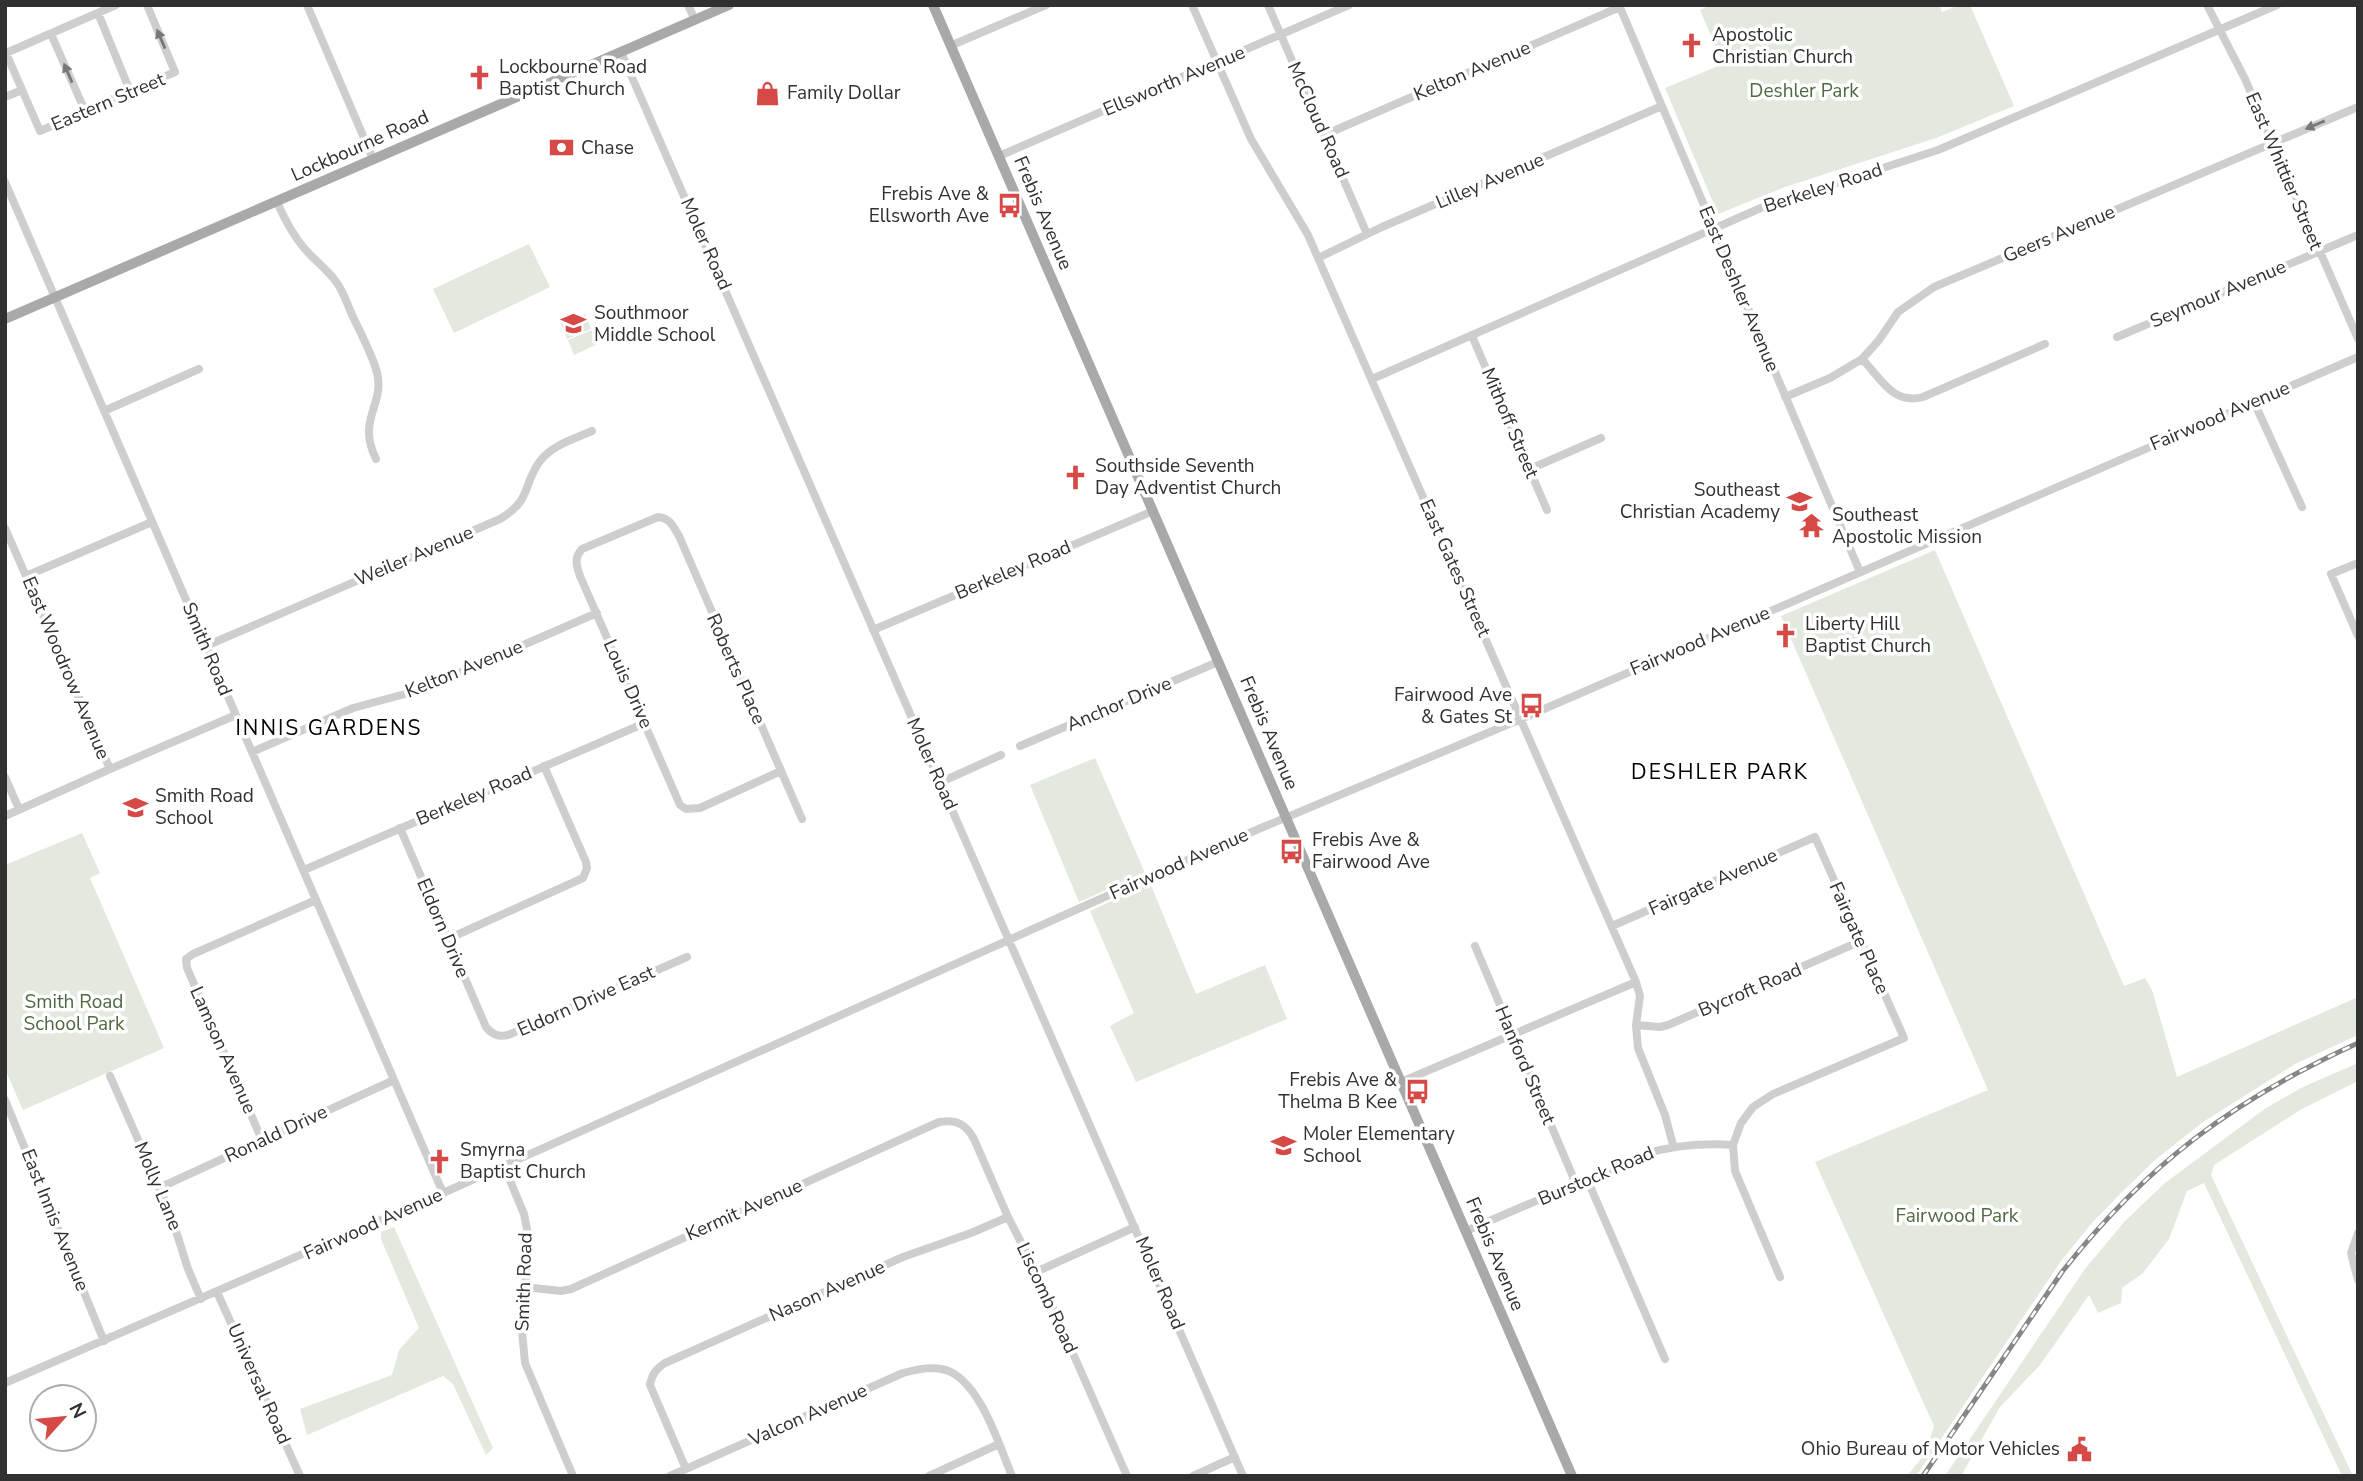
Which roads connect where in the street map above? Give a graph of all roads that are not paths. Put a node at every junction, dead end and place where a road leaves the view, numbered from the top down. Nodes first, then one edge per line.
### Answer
1 (116, 5) edge
2 (147, 5) edge
3 (307, 5) edge
4 (688, 5) edge
5 (729, 5) edge
6 (933, 5) edge
7 (1046, 5) edge
8 (1192, 5) edge
9 (1268, 5) edge
10 (1349, 5) edge
11 (2207, 5) edge
12 (2277, 5) edge
13 (1619, 6) edge
14 (97, 13) junction
15 (695, 20) junction
16 (2221, 30) junction
17 (51, 34) junction
18 (1281, 34) junction
19 (950, 46) junction
20 (621, 52) junction
21 (6, 53) edge
22 (1216, 62) junction
23 (22, 90) junction
24 (131, 92) junction
25 (5, 97) edge
26 (1662, 106) junction
27 (2358, 107) edge
28 (85, 111) junction
29 (1324, 135) junction
30 (2273, 143) junction
31 (999, 156) junction
32 (373, 159) junction
33 (5, 182) edge
34 (277, 202) junction
35 (1714, 229) junction
36 (1367, 234) junction
37 (2358, 235) edge
38 (2319, 251) junction
39 (1318, 258) junction
40 (54, 298) junction
41 (5, 319) edge
42 (1472, 336) junction
43 (2117, 337) dead end
44 (2358, 339) edge
45 (2045, 344) dead end
46 (2358, 357) edge
47 (1862, 359) junction
48 (198, 369) dead end
49 (1372, 379) junction
50 (1785, 397) junction
51 (2254, 402) junction
52 (104, 411) junction
53 (592, 431) dead end
54 (1601, 438) dead end
55 (376, 459) dead end
56 (1530, 469) junction
57 (2302, 507) dead end
58 (1547, 510) dead end
59 (1153, 511) junction
60 (152, 522) junction
61 (5, 528) edge
62 (577, 556) joint
63 (2358, 563) edge
64 (1860, 572) junction
65 (26, 576) junction
66 (597, 612) junction
67 (873, 630) junction
68 (2358, 636) edge
69 (206, 646) junction
70 (1218, 662) junction
71 (236, 715) junction
72 (1521, 719) junction
73 (645, 723) junction
74 (1020, 746) dead end
75 (252, 752) junction
76 (1001, 755) dead end
77 (544, 766) junction
78 (110, 769) junction
79 (781, 771) junction
80 (5, 777) edge
81 (941, 782) junction
82 (19, 809) junction
83 (5, 816) edge
84 (1286, 817) junction
85 (802, 819) dead end
86 (400, 828) junction
87 (1815, 837) joint
88 (304, 870) junction
89 (316, 900) junction
90 (1612, 926) junction
91 (448, 939) junction
92 (1009, 942) junction
93 (1861, 942) junction
94 (1475, 946) dead end
95 (687, 957) dead end
96 (1636, 982) junction
97 (1636, 1025) junction
98 (486, 1027) joint
99 (1512, 1035) junction
100 (110, 1076) dead end
101 (394, 1080) junction
102 (1401, 1082) junction
103 (5, 1100) edge
104 (961, 1124) joint
105 (262, 1140) junction
106 (1733, 1145) junction
107 (1673, 1146) junction
108 (504, 1166) junction
109 (1587, 1179) junction
110 (1576, 1184) junction
111 (159, 1188) junction
112 (443, 1193) junction
113 (1008, 1217) junction
114 (1135, 1227) junction
115 (1466, 1231) junction
116 (2358, 1233) edge
117 (1036, 1272) junction
118 (1780, 1277) dead end
119 (2358, 1280) edge
120 (525, 1286) junction
121 (217, 1292) junction
122 (201, 1299) junction
123 (104, 1341) junction
124 (1665, 1359) dead end
125 (6, 1380) edge
126 (999, 1444) junction
127 (1235, 1457) junction
128 (686, 1468) junction
129 (300, 1476) edge
130 (573, 1476) edge
131 (670, 1476) edge
132 (929, 1476) edge
133 (1012, 1476) edge
134 (1128, 1476) edge
135 (1193, 1476) edge
136 (1243, 1476) edge
137 (1572, 1476) edge

1 - 14 street
24 -> 2 street, Eastern Street
3 - 32 street
4 - 15 street
5 - 15 main road, Lockbourne Road
6 - 19 main road, Frebis Avenue
7 - 19 street
8 - 22 street, East Gates Street
9 - 18 street, McCloud Road
10 - 18 street, Ellsworth Avenue
11 - 16 street, East Whittier Street
12 - 16 street, Berkeley Road
13 - 26 street, East Deshler Avenue
13 - 29 street, Kelton Avenue
14 - 17 street
14 - 24 street
15 - 20 main road, Lockbourne Road
16 - 30 street, East Whittier Street
16 - 35 street, Berkeley Road
17 - 21 street
28 -> 17 street
18 - 22 street, Ellsworth Avenue
18 - 29 street, McCloud Road
19 - 31 main road, Frebis Avenue
20 - 32 main road, Lockbourne Road
20 - 67 street, Moler Road
21 - 23 street
22 - 31 street, Ellsworth Avenue
22 - 39 street, East Gates Street
23 - 25 street
23 - 28 street, Eastern Street
24 - 28 street, Eastern Street
26 - 35 street, East Deshler Avenue
26 - 36 street, Lilley Avenue
27 -> 30 street, Geers Avenue
29 - 36 street, McCloud Road
30 - 38 street, East Whittier Street
30 - 47 street, Geers Avenue
31 - 59 main road, Frebis Avenue
32 - 34 main road, Lockbourne Road
33 - 40 street, Smith Road
34 - 40 main road, Lockbourne Road
34 - 55 street
35 - 42 street, Berkeley Road
35 - 50 street, East Deshler Avenue
36 - 39 street, Lilley Avenue
37 - 38 street, Seymour Avenue
38 - 43 street, Seymour Avenue
38 - 44 street, East Whittier Street
39 - 49 street, East Gates Street
40 - 41 main road, Lockbourne Road
40 - 52 street, Smith Road
42 - 49 street, Berkeley Road
42 - 56 street, Mithoff Street
45 - 47 street
46 - 51 street, Fairwood Avenue
47 - 50 street, Geers Avenue
48 - 52 street
49 - 72 street, East Gates Street
50 - 64 street, East Deshler Avenue
51 - 57 street
51 - 64 street, Fairwood Avenue
52 - 60 street, Smith Road
53 - 69 street, Weiler Avenue
54 - 56 street
56 - 58 street, Mithoff Street
59 - 67 street, Berkeley Road
59 - 70 main road, Frebis Avenue
60 - 65 street
60 - 69 street, Smith Road
61 - 65 street, East Woodrow Avenue
62 - 66 street, Louis Drive
62 - 79 street, Roberts Place
63 - 68 street
64 - 72 street, Fairwood Avenue
65 - 78 street, East Woodrow Avenue
66 - 73 street, Louis Drive
66 - 75 street, Kelton Avenue
67 - 81 street, Moler Road
69 - 71 street, Smith Road
70 - 74 street, Anchor Drive
70 - 84 main road, Frebis Avenue
71 - 75 street, Smith Road
71 - 78 street
72 - 84 street, Fairwood Avenue
72 - 90 street, East Gates Street
73 - 77 street, Berkeley Road
73 - 79 street, Louis Drive
75 - 88 street, Smith Road
76 - 81 street
77 - 86 street, Berkeley Road
77 - 91 street
78 - 82 street
79 - 85 street, Roberts Place
80 - 82 street
81 - 92 street, Moler Road
82 - 83 street
84 - 92 street, Fairwood Avenue
84 - 102 main road, Frebis Avenue
86 - 88 street, Berkeley Road
86 - 91 street, Eldorn Drive
87 - 90 street, Fairgate Avenue
87 - 93 street, Fairgate Place
88 - 89 street, Smith Road
89 - 101 street, Smith Road
89 - 105 street, Lamson Avenue
90 - 96 street, East Gates Street
91 - 98 street, Eldorn Drive
92 - 108 street, Fairwood Avenue
92 - 114 street, Moler Road
93 - 97 street, Bycroft Road
93 - 106 street, Fairgate Place
94 - 99 street, Hanford Street
95 - 98 street, Eldorn Drive East
96 - 97 street, East Gates Street
96 - 99 street
97 - 107 street, East Gates Street
99 - 102 street
99 - 110 street, Hanford Street
100 - 111 street, Molly Lane
101 - 105 street, Ronald Drive
101 - 112 street, Smith Road
102 - 115 main road, Frebis Avenue
103 - 123 street, East Innis Avenue
104 - 113 street, Liscomb Road
104 - 120 street, Kermit Avenue
105 - 111 street, Ronald Drive
106 - 107 street, Burstock Road
106 - 118 street
107 - 109 street, Burstock Road
108 - 112 street, Fairwood Avenue
108 - 120 street, Smith Road
109 - 110 street, Burstock Road
109 - 124 street
110 - 115 street, Burstock Road
111 - 122 street, Molly Lane
112 - 121 street, Fairwood Avenue
113 - 117 street, Liscomb Road
113 - 128 street, Nason Avenue
114 - 117 street
114 - 127 street, Moler Road
115 - 137 main road, Frebis Avenue
116 - 119 street
117 - 134 street, Liscomb Road
120 - 130 street, Smith Road
121 - 122 street, Fairwood Avenue
121 - 129 street, Universal Road
122 - 123 street, Fairwood Avenue
123 - 125 street, Fairwood Avenue
126 - 128 street, Valcon Avenue
126 - 132 street
126 - 133 street
127 - 135 street
127 - 136 street, Moler Road
128 - 131 street, Valcon Avenue

